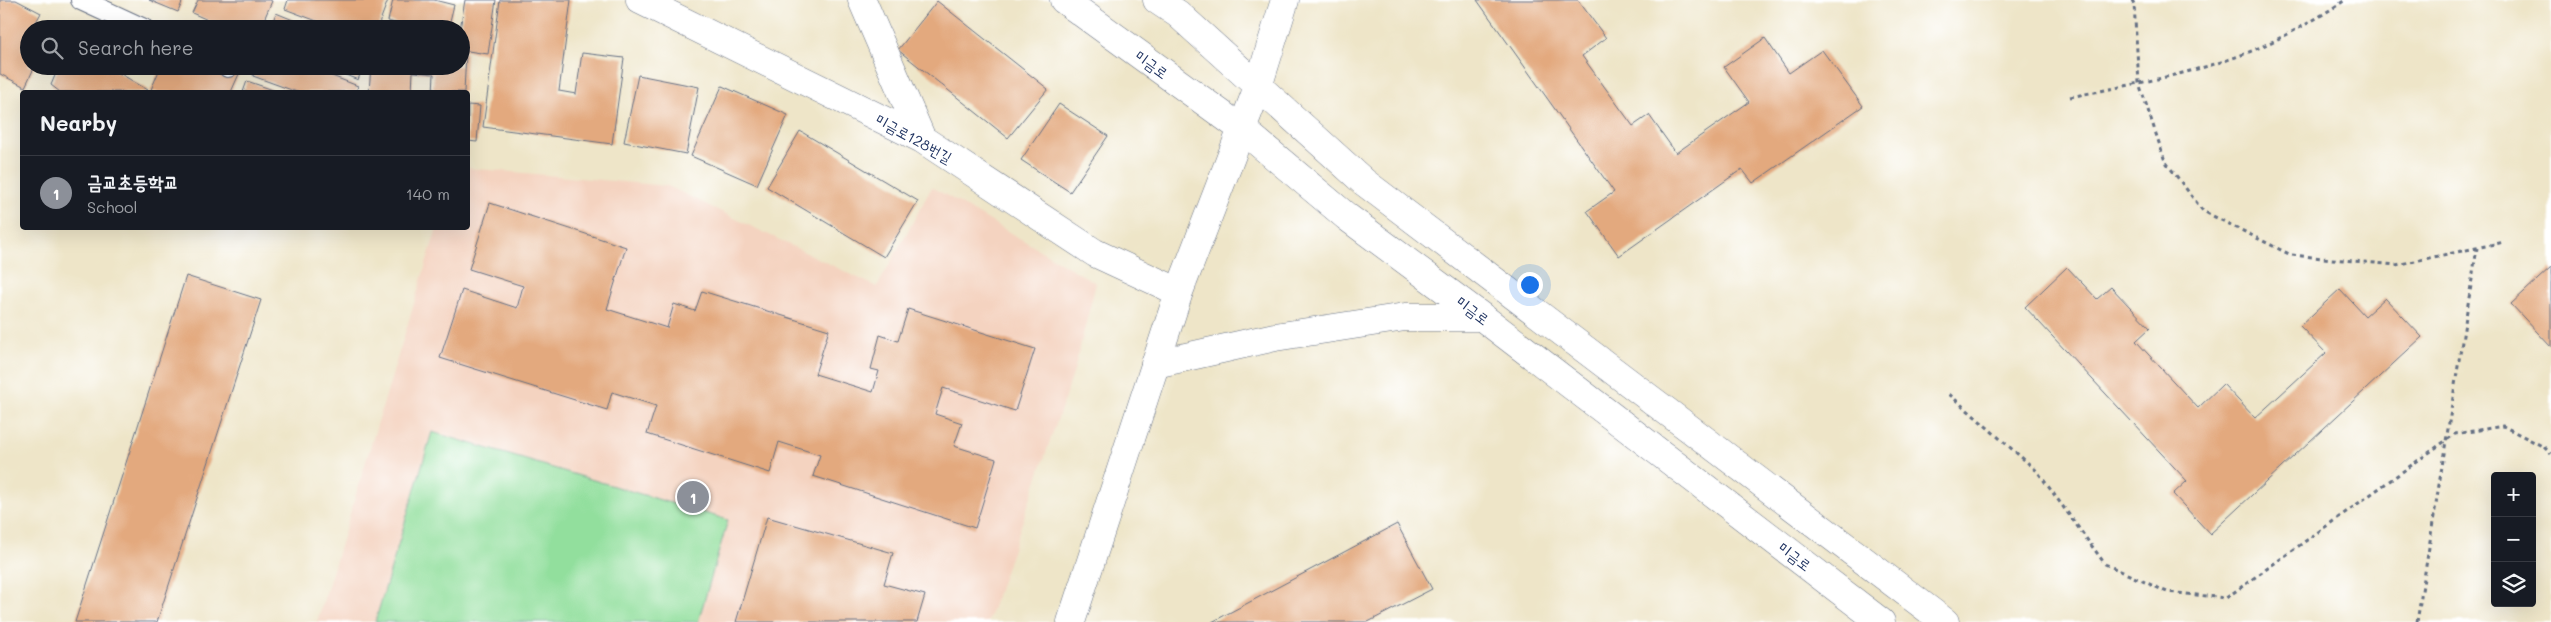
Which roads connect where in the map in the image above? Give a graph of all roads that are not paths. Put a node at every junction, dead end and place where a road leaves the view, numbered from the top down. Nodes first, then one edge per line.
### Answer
1 (81, 0) edge
2 (640, 0) edge
3 (862, 0) edge
4 (1064, 0) edge
5 (1157, 0) edge
6 (1285, 0) edge
7 (124, 20) edge
8 (1258, 87) junction
9 (1242, 129) junction
10 (922, 139) junction
11 (1179, 292) junction
12 (1482, 317) junction
13 (1156, 364) junction
14 (1070, 622) edge
15 (1881, 622) edge
16 (1944, 622) edge

1 - 7 lane
2 - 10 street, 미금로128번길
3 - 10 street
4 - 9 street, 미금로
5 - 8 street
6 - 8 street
8 - 9 street
8 - 16 street
9 - 11 street
9 - 12 street, 미금로
10 - 11 street, 미금로128번길
11 - 13 street
12 - 13 street
12 - 15 street, 미금로
13 - 14 street

